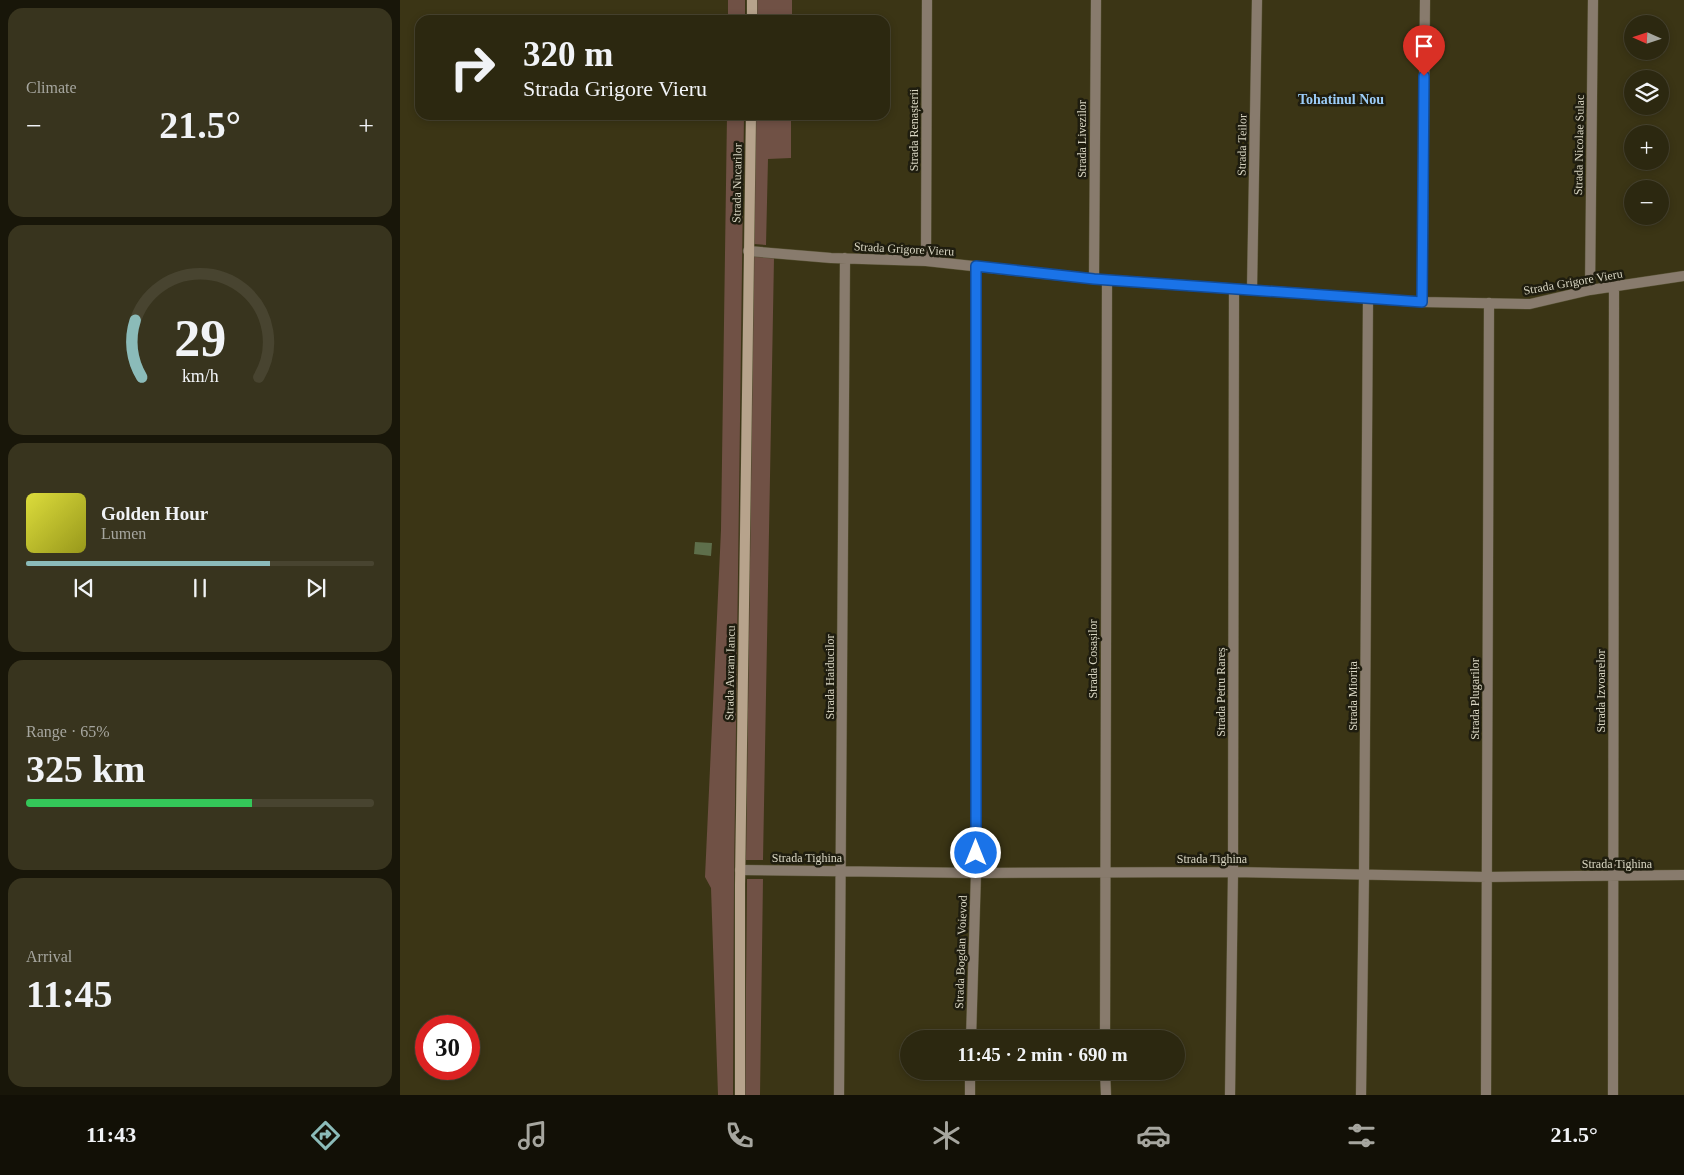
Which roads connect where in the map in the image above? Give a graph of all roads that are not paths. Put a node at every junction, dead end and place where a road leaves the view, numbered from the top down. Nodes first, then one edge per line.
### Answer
1 (752, 0) edge
2 (927, 0) edge
3 (1096, 0) edge
4 (1257, 0) edge
5 (1425, 0) edge
6 (1593, 0) edge
7 (752, 15) edge
8 (751, 120) edge
9 (748, 251) junction
10 (845, 258) junction
11 (926, 261) junction
12 (976, 266) junction
13 (1684, 276) edge
14 (1094, 279) junction
15 (1107, 280) junction
16 (1614, 287) junction
17 (1234, 289) junction
18 (1252, 290) junction
19 (1590, 290) junction
20 (1368, 298) junction
21 (1422, 302) junction
22 (1489, 303) junction
23 (740, 870) junction
24 (841, 870) junction
25 (1104, 872) junction
26 (1234, 872) junction
27 (976, 873) junction
28 (1364, 875) junction
29 (1684, 875) edge
30 (1613, 876) junction
31 (1487, 877) junction
32 (971, 1030) edge
33 (1105, 1030) edge
34 (970, 1080) edge
35 (1105, 1080) edge
36 (740, 1095) edge
37 (839, 1095) edge
38 (970, 1095) edge
39 (1106, 1095) edge
40 (1230, 1095) edge
41 (1360, 1095) edge
42 (1486, 1095) edge
43 (1613, 1095) edge

1 - 7 street
2 - 11 street, Strada Renașterii
3 - 14 street, Strada Livezilor
4 - 18 street, Strada Teilor
5 - 21 street
6 - 19 street, Strada Nicolae Sulac
8 - 9 street, Strada Nucarilor
9 - 10 street, Strada Grigore Vieru
9 - 23 street, Strada Avram Iancu
10 - 11 street, Strada Grigore Vieru
10 - 24 street, Strada Haiducilor
11 - 12 street, Strada Grigore Vieru
12 - 14 street, Strada Grigore Vieru
12 - 27 street, Strada Bogdan Voievod
13 - 16 street, Strada Grigore Vieru
14 - 15 street, Strada Grigore Vieru
15 - 17 street, Strada Grigore Vieru
15 - 25 street, Strada Cosașilor
16 - 19 street, Strada Grigore Vieru
16 - 30 street, Strada Izvoarelor
17 - 18 street, Strada Grigore Vieru
17 - 26 street, Strada Petru Rareș
18 - 20 street, Strada Grigore Vieru
19 - 22 street, Strada Grigore Vieru
20 - 21 street, Strada Grigore Vieru
20 - 28 street, Strada Miorița
21 - 22 street, Strada Grigore Vieru
22 - 31 street, Strada Plugarilor
23 - 24 street, Strada Tighina
23 - 36 street, Strada Avram Iancu
24 - 27 street, Strada Tighina
24 - 37 street, Strada Haiducilor
25 - 26 street, Strada Tighina
25 - 27 street, Strada Tighina
25 - 33 street, Strada Cosașilor
26 - 28 street, Strada Tighina
26 - 40 street, Strada Petru Rareș
27 - 32 street, Strada Bogdan Voievod
28 - 31 street, Strada Tighina
28 - 41 street, Strada Miorița
29 - 30 street, Strada Tighina
30 - 31 street, Strada Tighina
30 - 43 street, Strada Izvoarelor
31 - 42 street, Strada Plugarilor
34 - 38 street
35 - 39 street

